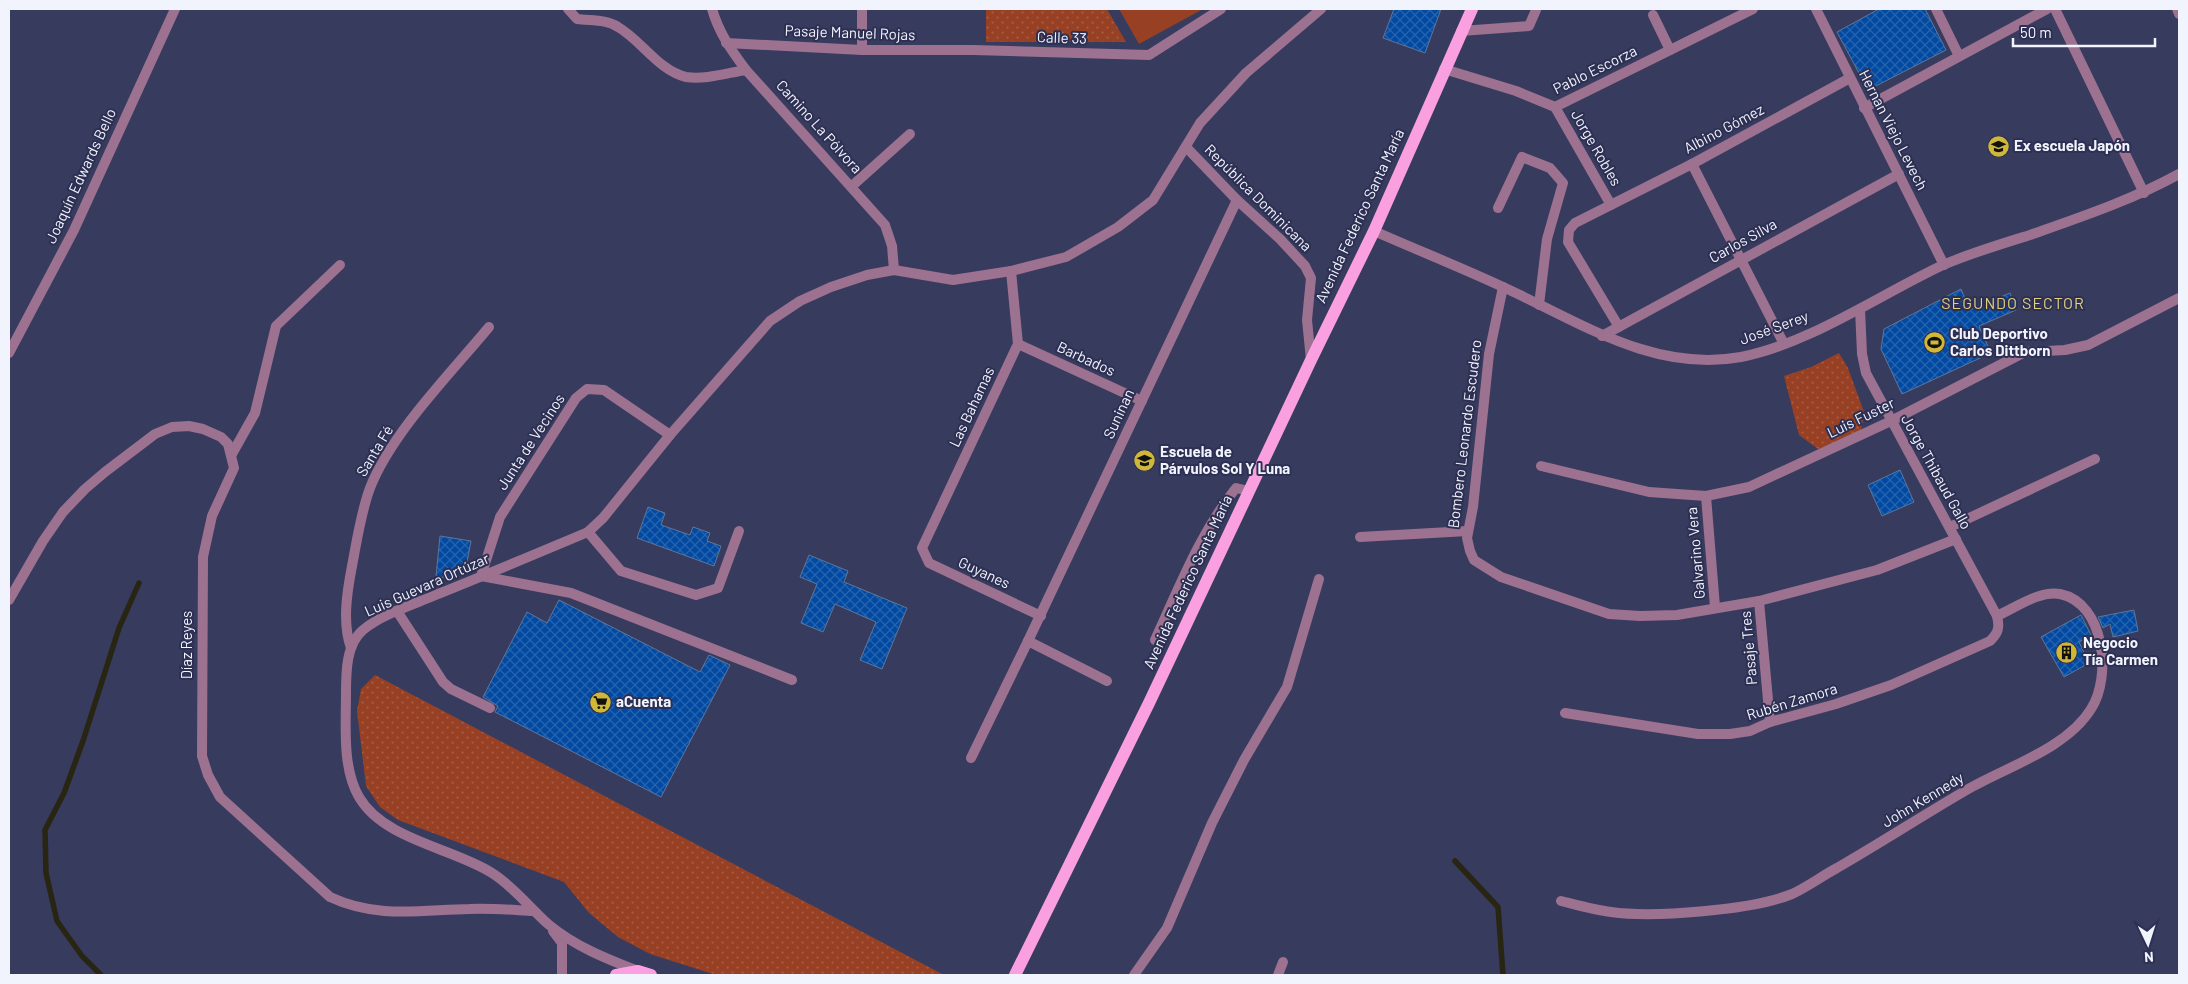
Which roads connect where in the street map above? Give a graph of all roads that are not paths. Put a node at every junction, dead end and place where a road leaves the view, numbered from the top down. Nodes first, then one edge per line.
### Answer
1 (175, 9) edge
2 (568, 9) edge
3 (712, 9) edge
4 (862, 9) edge
5 (1221, 9) edge
6 (1321, 9) edge
7 (1472, 9) edge
8 (1753, 9) edge
9 (1816, 9) edge
10 (1936, 9) edge
11 (2047, 9) edge
12 (2054, 9) edge
13 (2177, 9) edge
14 (1536, 10) dead end
15 (2179, 14) edge
16 (1653, 15) dead end
17 (1461, 31) junction
18 (726, 43) junction
19 (862, 50) junction
20 (973, 50) joint
21 (1670, 50) junction
22 (1959, 56) junction
23 (1444, 69) junction
24 (746, 70) junction
25 (1850, 78) junction
26 (1555, 107) junction
27 (1864, 108) junction
28 (910, 134) dead end
29 (1186, 147) junction
30 (1692, 164) junction
31 (1899, 174) junction
32 (2179, 174) edge
33 (852, 186) junction
34 (2144, 193) junction
35 (1237, 200) junction
36 (1611, 205) junction
37 (1498, 208) dead end
38 (1374, 232) junction
39 (1739, 260) junction
40 (340, 265) dead end
41 (1944, 265) junction
42 (894, 270) junction
43 (1011, 271) junction
44 (1503, 287) junction
45 (2179, 298) edge
46 (1538, 305) junction
47 (1860, 309) junction
48 (489, 327) dead end
49 (1619, 327) junction
50 (1602, 336) junction
51 (1018, 344) junction
52 (1784, 344) junction
53 (9, 353) edge
54 (1311, 360) junction
55 (1142, 401) junction
56 (1891, 421) junction
57 (670, 436) junction
58 (232, 454) junction
59 (2094, 458) dead end
60 (1541, 466) dead end
61 (1249, 491) junction
62 (1706, 496) junction
63 (1950, 527) junction
64 (739, 531) dead end
65 (588, 532) junction
66 (1468, 532) junction
67 (1360, 537) dead end
68 (1956, 539) junction
69 (922, 548) joint
70 (482, 576) junction
71 (1319, 579) dead end
72 (9, 600) edge
73 (1759, 601) junction
74 (1715, 607) junction
75 (397, 612) junction
76 (1041, 616) junction
77 (1997, 616) junction
78 (1154, 640) dead end
79 (1028, 641) junction
80 (351, 648) junction
81 (792, 680) dead end
82 (1107, 681) dead end
83 (490, 708) dead end
84 (1565, 713) dead end
85 (1770, 722) junction
86 (971, 758) dead end
87 (1561, 901) dead end
88 (534, 911) junction
89 (548, 924) junction
90 (1283, 962) dead end
91 (638, 971) junction
92 (562, 975) edge
93 (616, 975) edge
94 (651, 975) edge
95 (1015, 975) edge
96 (1134, 975) edge
97 (1278, 975) edge

1 - 53 street, Joaquín Edwards Bello
2 - 24 street
3 - 18 street, Camino La Pólvora
4 - 19 street
5 - 20 street, Calle 33
6 - 29 street, República Dominicana
7 - 17 main road, Avenida Federico Santa María
8 - 21 street, Pablo Escorza
9 - 25 street, Hernan Viejo Levech
10 - 22 street
11 - 22 street
12 - 34 street
13 - 15 street
14 - 17 street
16 - 21 street
17 - 23 main road, Avenida Federico Santa María
18 - 19 street, Pasaje Manuel Rojas
18 - 24 street, Camino La Pólvora
19 - 20 street, Pasaje Manuel Rojas
21 - 26 street, Pablo Escorza
22 - 27 street
23 - 26 street, Pablo Escorza
23 - 38 main road, Avenida Federico Santa María
24 - 33 street, Camino La Pólvora
25 - 27 street, Hernan Viejo Levech
25 - 30 street, Albino Gómez
26 - 36 street, Jorge Robles
27 - 31 street, Hernan Viejo Levech
28 - 33 street
29 - 35 street, República Dominicana
29 - 43 street, República Dominicana
30 - 36 street, Albino Gómez
30 - 39 street
31 - 39 street, Carlos Silva
31 - 41 street, Hernan Viejo Levech
32 - 34 street, José Serey
33 - 42 street, Camino La Pólvora
34 - 41 street, José Serey
35 - 54 street, República Dominicana
35 - 55 street, Suninan
36 - 49 street, Albino Gómez
37 - 46 street
38 - 44 street, José Serey
38 - 54 main road, Avenida Federico Santa María
39 - 49 street, Carlos Silva
39 - 52 street
40 - 58 street
41 - 47 street, José Serey
42 - 43 street, República Dominicana
42 - 57 street, Luis Guevara Ortúzar
43 - 51 street
44 - 46 street, José Serey
44 - 66 street, Bombero Leonardo Escudero
45 - 56 street, Luis Fuster
46 - 50 street, José Serey
47 - 52 street, José Serey
47 - 56 street, Jorge Thibaud Gallo
48 - 80 street, Santa Fé
49 - 50 street, Carlos Silva
50 - 52 street, José Serey
51 - 55 street, Barbados
51 - 69 street, Las Bahamas
54 - 61 main road, Avenida Federico Santa María
55 - 76 street, Suninan
56 - 62 street, Luis Fuster
56 - 63 street, Jorge Thibaud Gallo
57 - 65 street, Luis Guevara Ortúzar
57 - 70 street, Junta de Vecinos
58 - 72 street
58 - 88 street, Díaz Reyes
59 - 63 street
60 - 62 street, Luis Fuster
61 - 78 street
61 - 95 main road, Avenida Federico Santa María
62 - 74 street, Galvarino Vera
63 - 68 street, Jorge Thibaud Gallo
64 - 65 street
65 - 70 street, Luis Guevara Ortúzar
66 - 67 street
66 - 74 street, Bombero Leonardo Escudero
68 - 73 street, Bombero Leonardo Escudero
68 - 77 street, Jorge Thibaud Gallo
69 - 76 street, Guyanes
70 - 75 street, Luis Guevara Ortúzar
70 - 81 street
71 - 96 street
73 - 74 street, Bombero Leonardo Escudero
73 - 85 street, Pasaje Tres
75 - 80 street, Luis Guevara Ortúzar
75 - 83 street
76 - 79 street, Suninan
77 - 85 street, Rubén Zamora
77 - 87 street, John Kennedy
79 - 82 street
79 - 86 street, Suninan
80 - 88 street, Luis Guevara Ortúzar
84 - 85 street, Rubén Zamora
88 - 89 street, Luis Guevara Ortúzar
89 - 91 street, Luis Guevara Ortúzar
89 - 92 street
90 - 97 street
91 - 93 main road
91 - 94 main road

